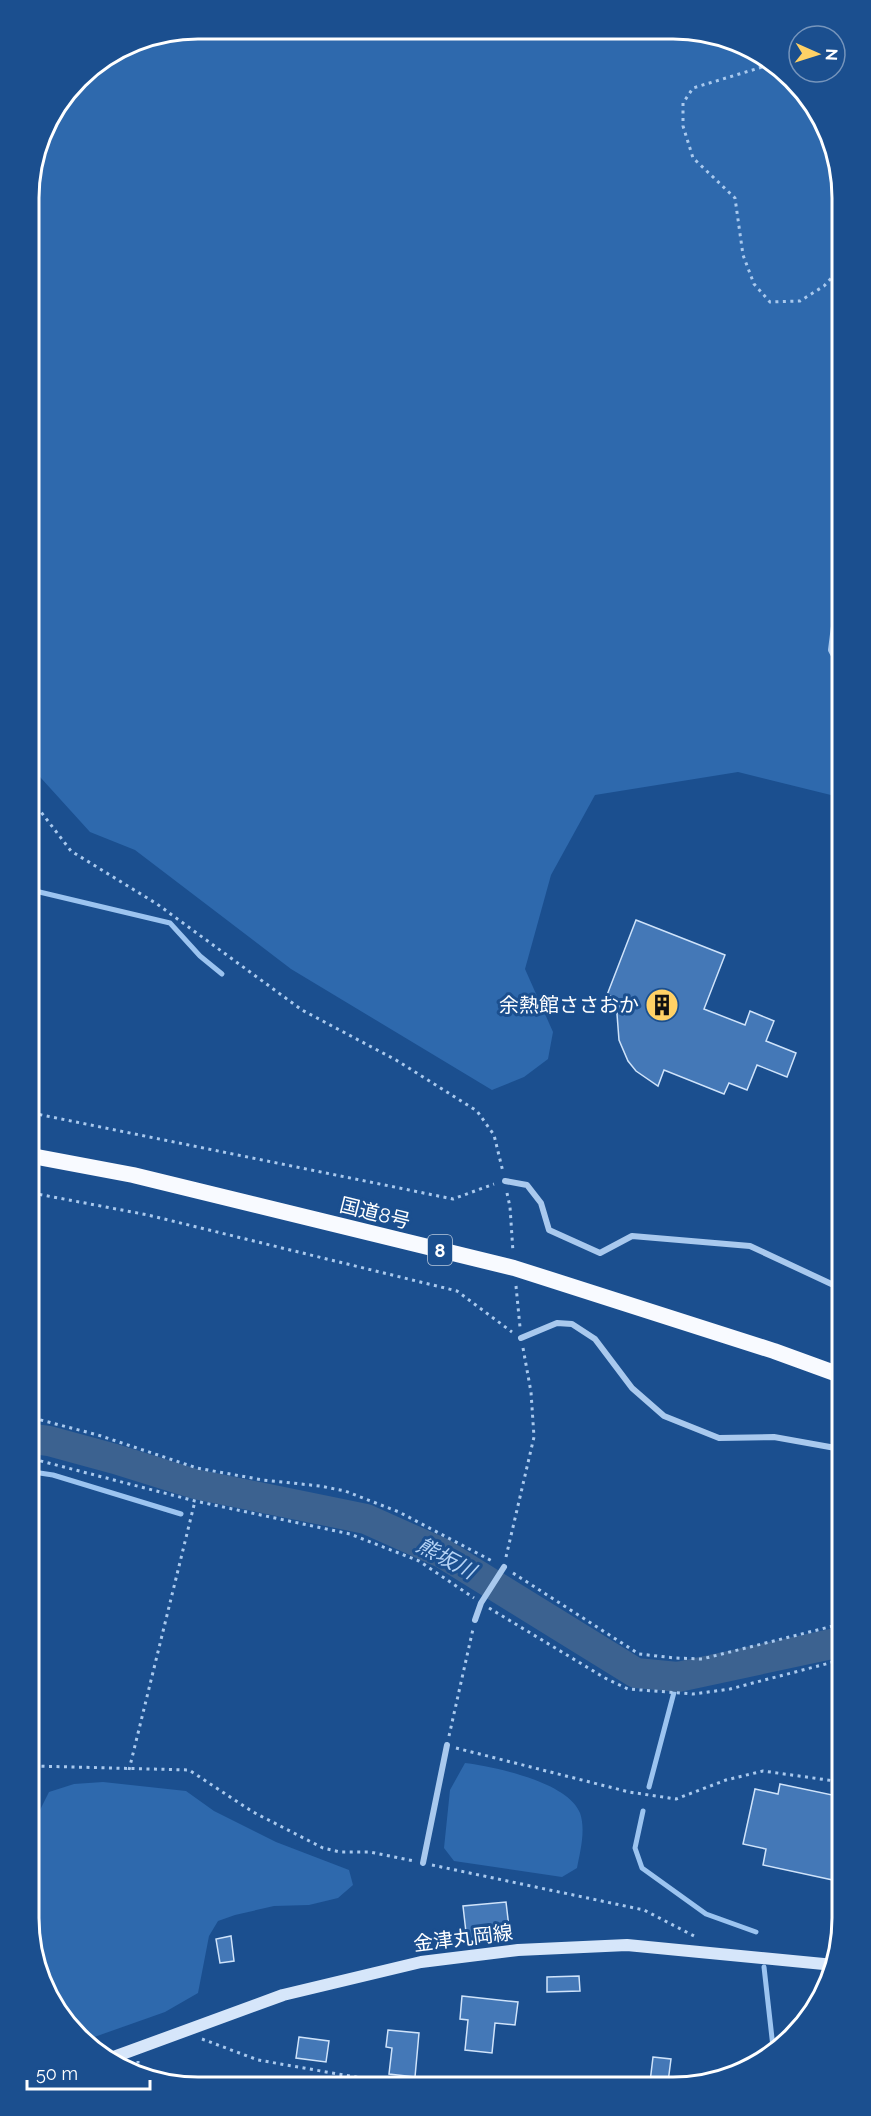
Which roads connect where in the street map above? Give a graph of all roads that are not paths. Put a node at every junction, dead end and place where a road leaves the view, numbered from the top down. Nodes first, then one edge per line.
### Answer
1 (39, 1157) edge
2 (505, 1181) road end
3 (832, 1283) edge
4 (521, 1338) road end
5 (832, 1372) edge
6 (832, 1447) edge
7 (504, 1567) road end
8 (475, 1620) road end
9 (447, 1745) road end
10 (423, 1863) road end
11 (825, 1964) edge
12 (117, 2056) edge

1 - 5 highway, 国道8号 / 8
2 - 3 street
4 - 6 street
7 - 8 street
9 - 10 street
11 - 12 main road, 金津丸岡線

